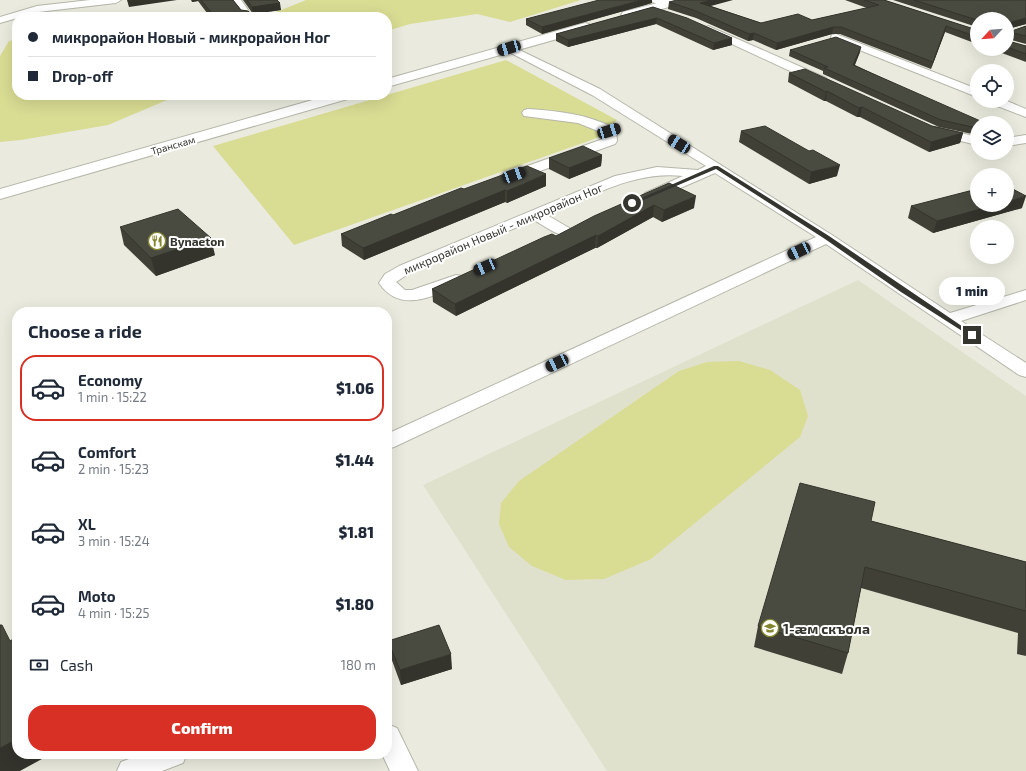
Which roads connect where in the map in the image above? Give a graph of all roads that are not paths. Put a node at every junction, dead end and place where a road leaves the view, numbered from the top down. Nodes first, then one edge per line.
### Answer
1 (116, 0) edge
2 (236, 0) edge
3 (682, 0) edge
4 (662, 7) edge
5 (27, 12) edge
6 (244, 12) edge
7 (12, 16) edge
8 (615, 19) edge
9 (0, 20) edge
10 (600, 23) edge
11 (698, 24) edge
12 (828, 39) edge
13 (509, 48) junction
14 (785, 52) dead end
15 (770, 57) junction
16 (392, 82) edge
17 (835, 86) edge
18 (970, 90) edge
19 (329, 100) edge
20 (1014, 108) edge
21 (528, 113) dead end
22 (1026, 113) edge
23 (642, 121) junction
24 (620, 128) junction
25 (929, 128) edge
26 (970, 139) edge
27 (1026, 139) edge
28 (1014, 141) edge
29 (716, 167) junction
30 (699, 174) junction
31 (495, 182) edge
32 (0, 194) edge
33 (636, 202) edge
34 (534, 214) junction
35 (580, 226) edge
36 (566, 232) junction
37 (551, 238) edge
38 (827, 238) junction
39 (467, 275) edge
40 (1026, 295) edge
41 (948, 319) junction
42 (1026, 371) edge
43 (392, 440) edge
44 (392, 746) edge
45 (161, 759) edge
46 (131, 771) edge
47 (404, 771) edge

1 - 5 street
2 - 6 street
3 - 4 highway
4 - 8 highway
7 - 9 street
10 - 13 highway
11 - 15 street
12 - 18 street
13 - 16 highway
13 - 23 street
14 - 15 street
15 - 17 street
19 - 32 highway, Транскам
20 - 22 street
21 - 24 street
23 - 24 street
23 - 29 street
24 - 31 street
25 - 26 street
27 - 28 street
29 - 30 street
29 - 38 street
30 - 33 street
30 - 34 street, микрорайон Новый - микрорайон Ног
34 - 36 street
34 - 39 street, микрорайон Новый - микрорайон Ног
35 - 36 street
36 - 37 street
38 - 41 street
38 - 43 street
40 - 41 street
41 - 42 street
44 - 47 street
45 - 46 street

